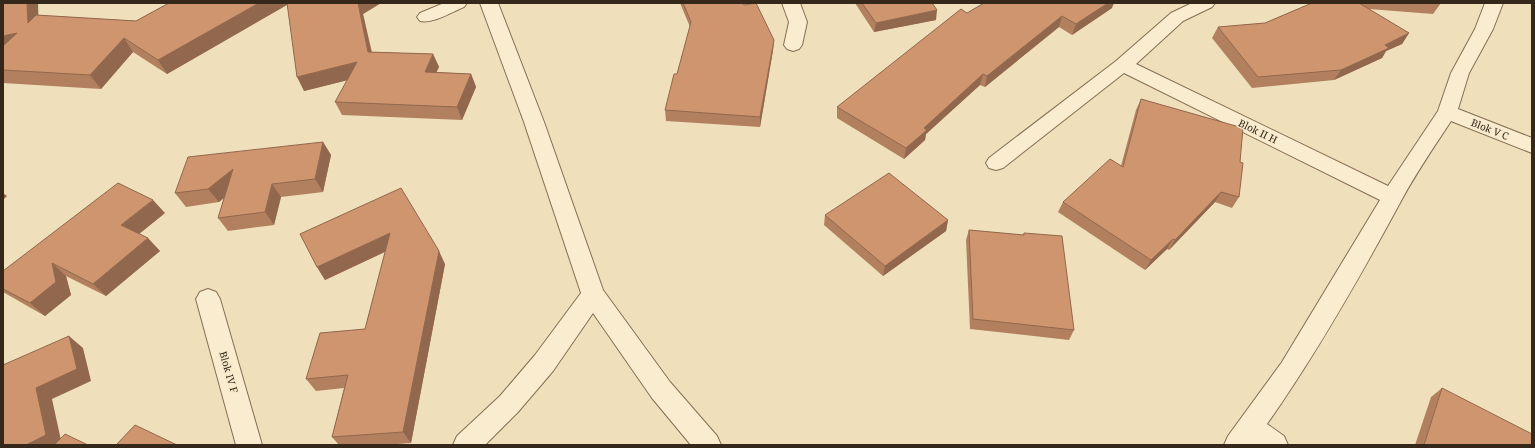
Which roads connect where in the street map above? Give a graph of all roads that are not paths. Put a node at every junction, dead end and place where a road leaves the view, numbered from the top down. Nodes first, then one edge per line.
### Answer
1 (458, 3) edge
2 (489, 3) edge
3 (791, 3) edge
4 (1206, 3) edge
5 (1494, 3) edge
6 (426, 17) dead end
7 (793, 45) dead end
8 (1124, 65) junction
9 (1447, 112) junction
10 (1532, 146) edge
11 (996, 163) dead end
12 (1392, 197) junction
13 (593, 294) junction
14 (208, 299) dead end
15 (1244, 436) edge
16 (249, 445) edge
17 (466, 445) edge
18 (708, 445) edge
19 (1275, 445) edge

1 - 6 street
2 - 13 street
3 - 7 street
4 - 8 street
5 - 9 street
8 - 11 street
8 - 12 street, Blok II H
9 - 10 street, Blok V C
9 - 12 street
12 - 15 street
13 - 17 street
13 - 18 street
14 - 16 street, Blok IV F
15 - 19 street

